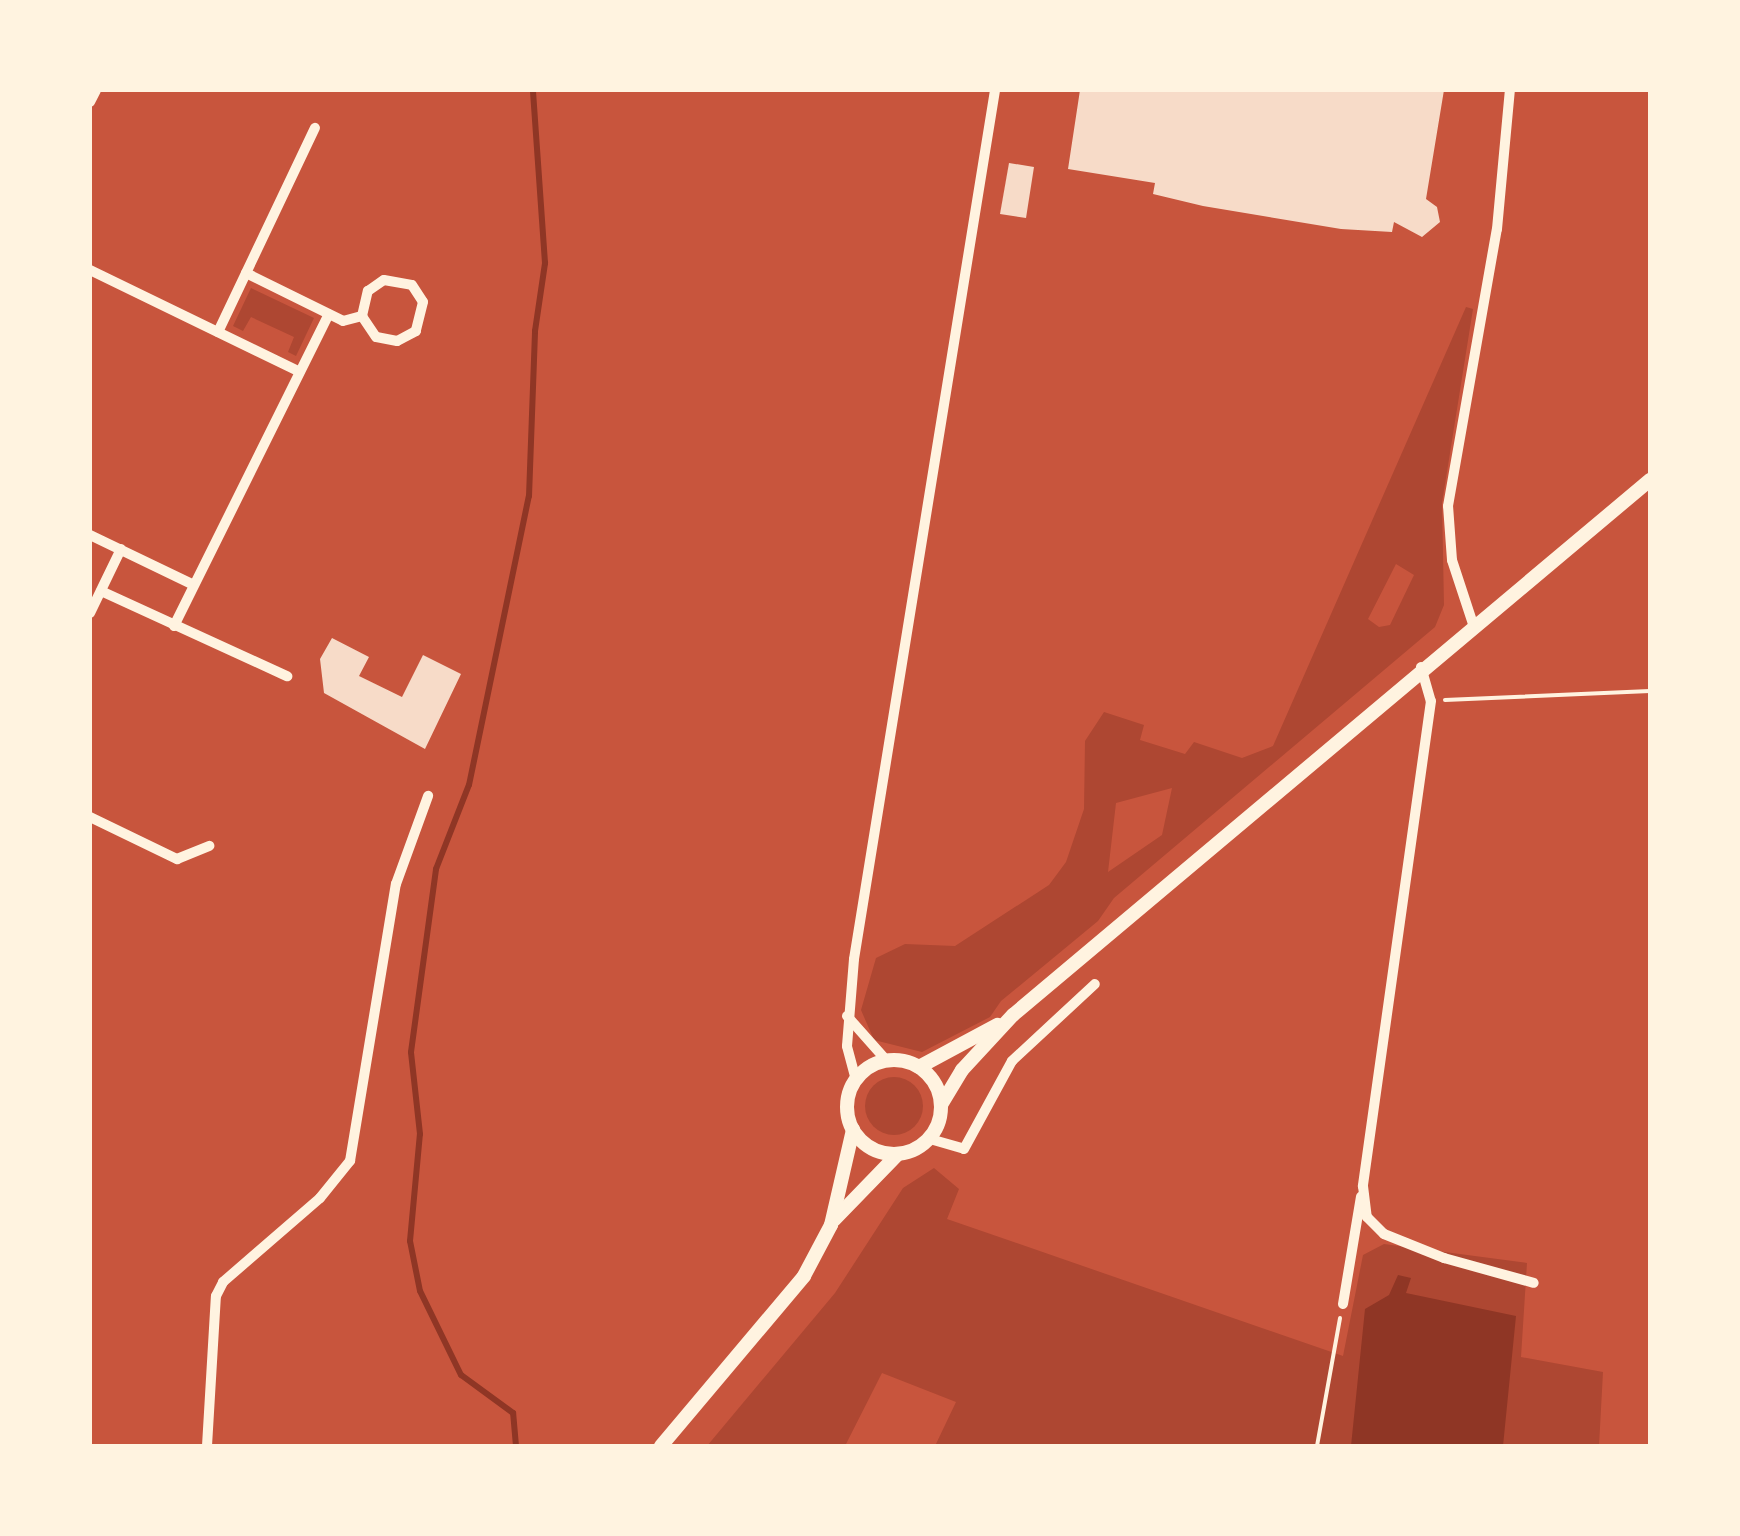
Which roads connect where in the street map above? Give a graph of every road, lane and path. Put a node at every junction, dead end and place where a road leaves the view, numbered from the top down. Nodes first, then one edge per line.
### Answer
1 (96, 90) edge
2 (995, 90) edge
3 (1510, 90) edge
4 (90, 102) edge
5 (315, 128) dead end
6 (90, 270) edge
7 (246, 273) junction
8 (329, 314) junction
9 (362, 316) junction
10 (218, 332) junction
11 (300, 372) junction
12 (1650, 480) edge
13 (90, 534) edge
14 (120, 550) junction
15 (194, 585) junction
16 (101, 591) junction
17 (90, 613) edge
18 (1473, 624) junction
19 (174, 626) junction
20 (1421, 667) junction
21 (287, 676) dead end
22 (1650, 691) edge
23 (1430, 701) junction
24 (428, 796) dead end
25 (90, 817) edge
26 (210, 846) dead end
27 (1095, 984) dead end
28 (846, 1016) junction
29 (1013, 1016) junction
30 (887, 1061) junction
31 (919, 1067) junction
32 (856, 1080) junction
33 (941, 1105) junction
34 (853, 1130) junction
35 (930, 1139) junction
36 (897, 1154) junction
37 (1363, 1186) junction
38 (831, 1225) junction
39 (1534, 1283) dead end
40 (1343, 1304) joint
41 (207, 1446) edge
42 (661, 1446) edge
43 (1318, 1446) edge

1 - 4 street
2 - 28 street
3 - 18 street
5 - 7 street
6 - 10 street
7 - 8 street
7 - 10 street
8 - 9 street
8 - 11 street
9 - 9 street
10 - 11 street
11 - 15 street
12 - 18 main road
13 - 14 street
14 - 15 street
14 - 16 street
15 - 19 street
16 - 17 street
16 - 19 street
18 - 20 main road
19 - 21 street
20 - 23 street
20 - 29 main road
22 - 23 path
23 - 37 street
24 - 41 street
25 - 26 street
27 - 35 street
28 - 30 street
28 - 32 street
29 - 31 main road
29 - 33 main road
30 - 31 main road
30 - 32 main road
31 - 33 main road
32 - 34 main road
33 - 35 main road
34 - 36 main road
34 - 38 main road
35 - 36 main road
36 - 38 main road
37 - 39 street
37 - 40 street
38 - 42 main road
40 - 43 path

